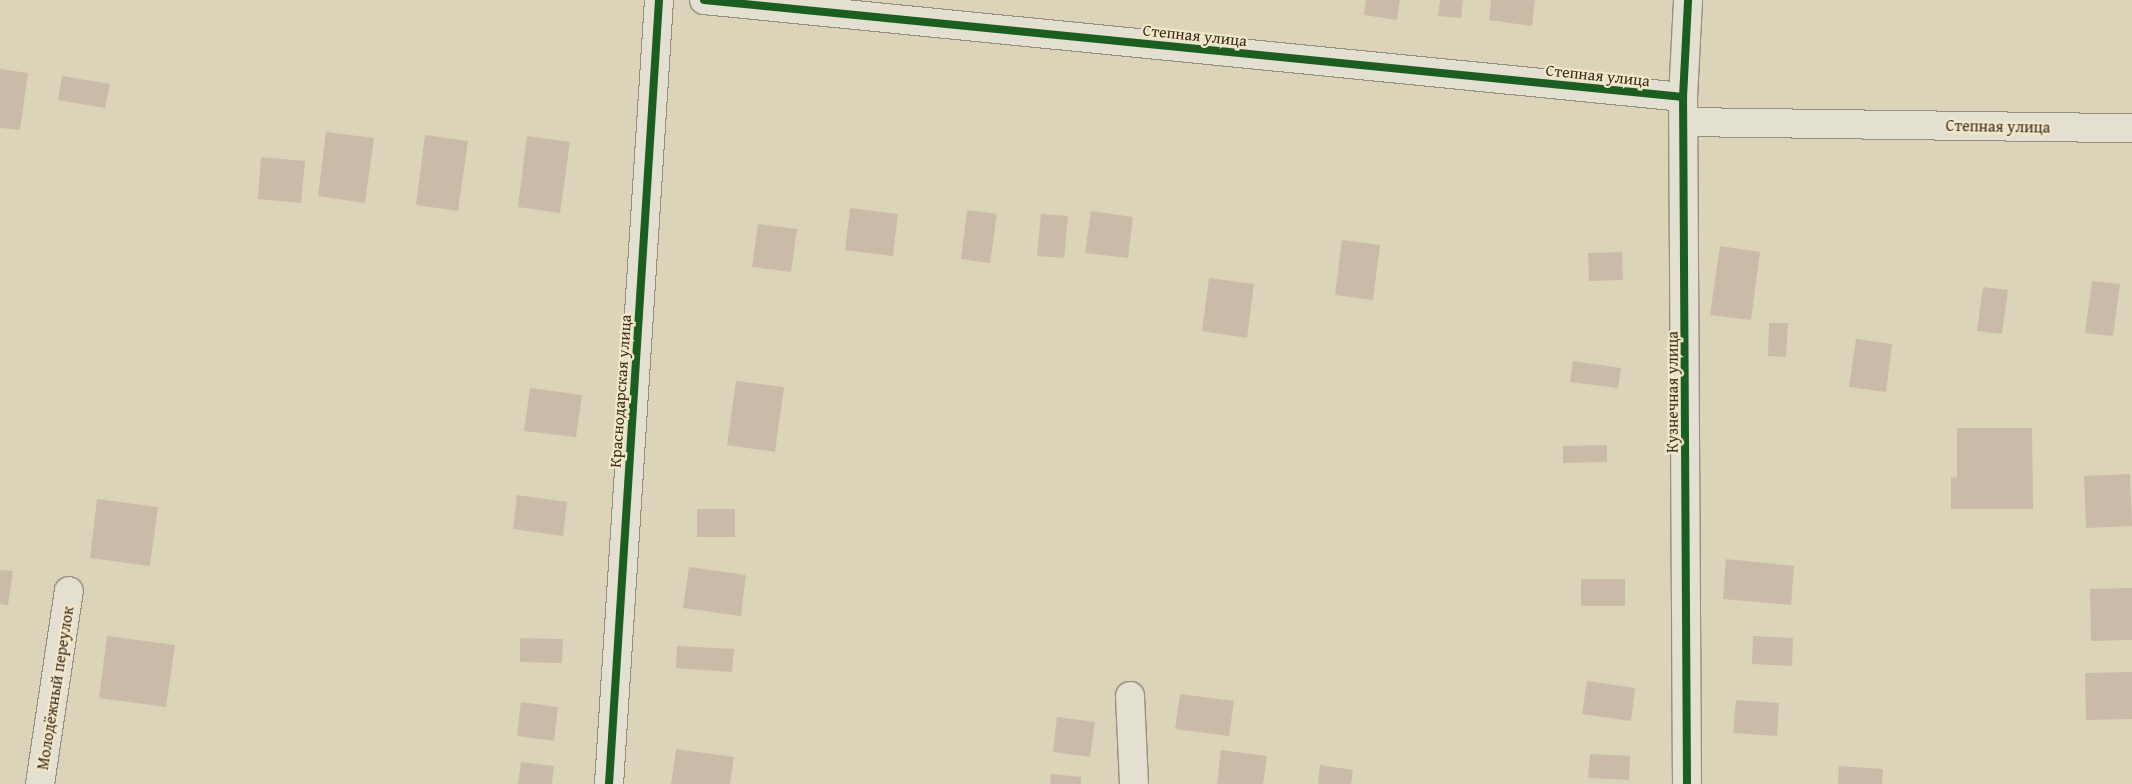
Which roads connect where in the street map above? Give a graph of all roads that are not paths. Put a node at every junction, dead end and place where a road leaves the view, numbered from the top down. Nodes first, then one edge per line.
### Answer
1 (659, 0) edge
2 (704, 0) edge
3 (1688, 0) edge
4 (1683, 109) junction
5 (2132, 128) edge
6 (69, 591) dead end
7 (1130, 696) dead end
8 (40, 784) edge
9 (609, 784) edge
10 (1134, 784) edge
11 (1687, 784) edge

1 - 9 street, Краснодарская улица
2 - 4 street, Степная улица
3 - 4 street, Кузнечная улица
4 - 5 street, Степная улица
4 - 11 street, Кузнечная улица
6 - 8 street, Молодёжный переулок
7 - 10 street

